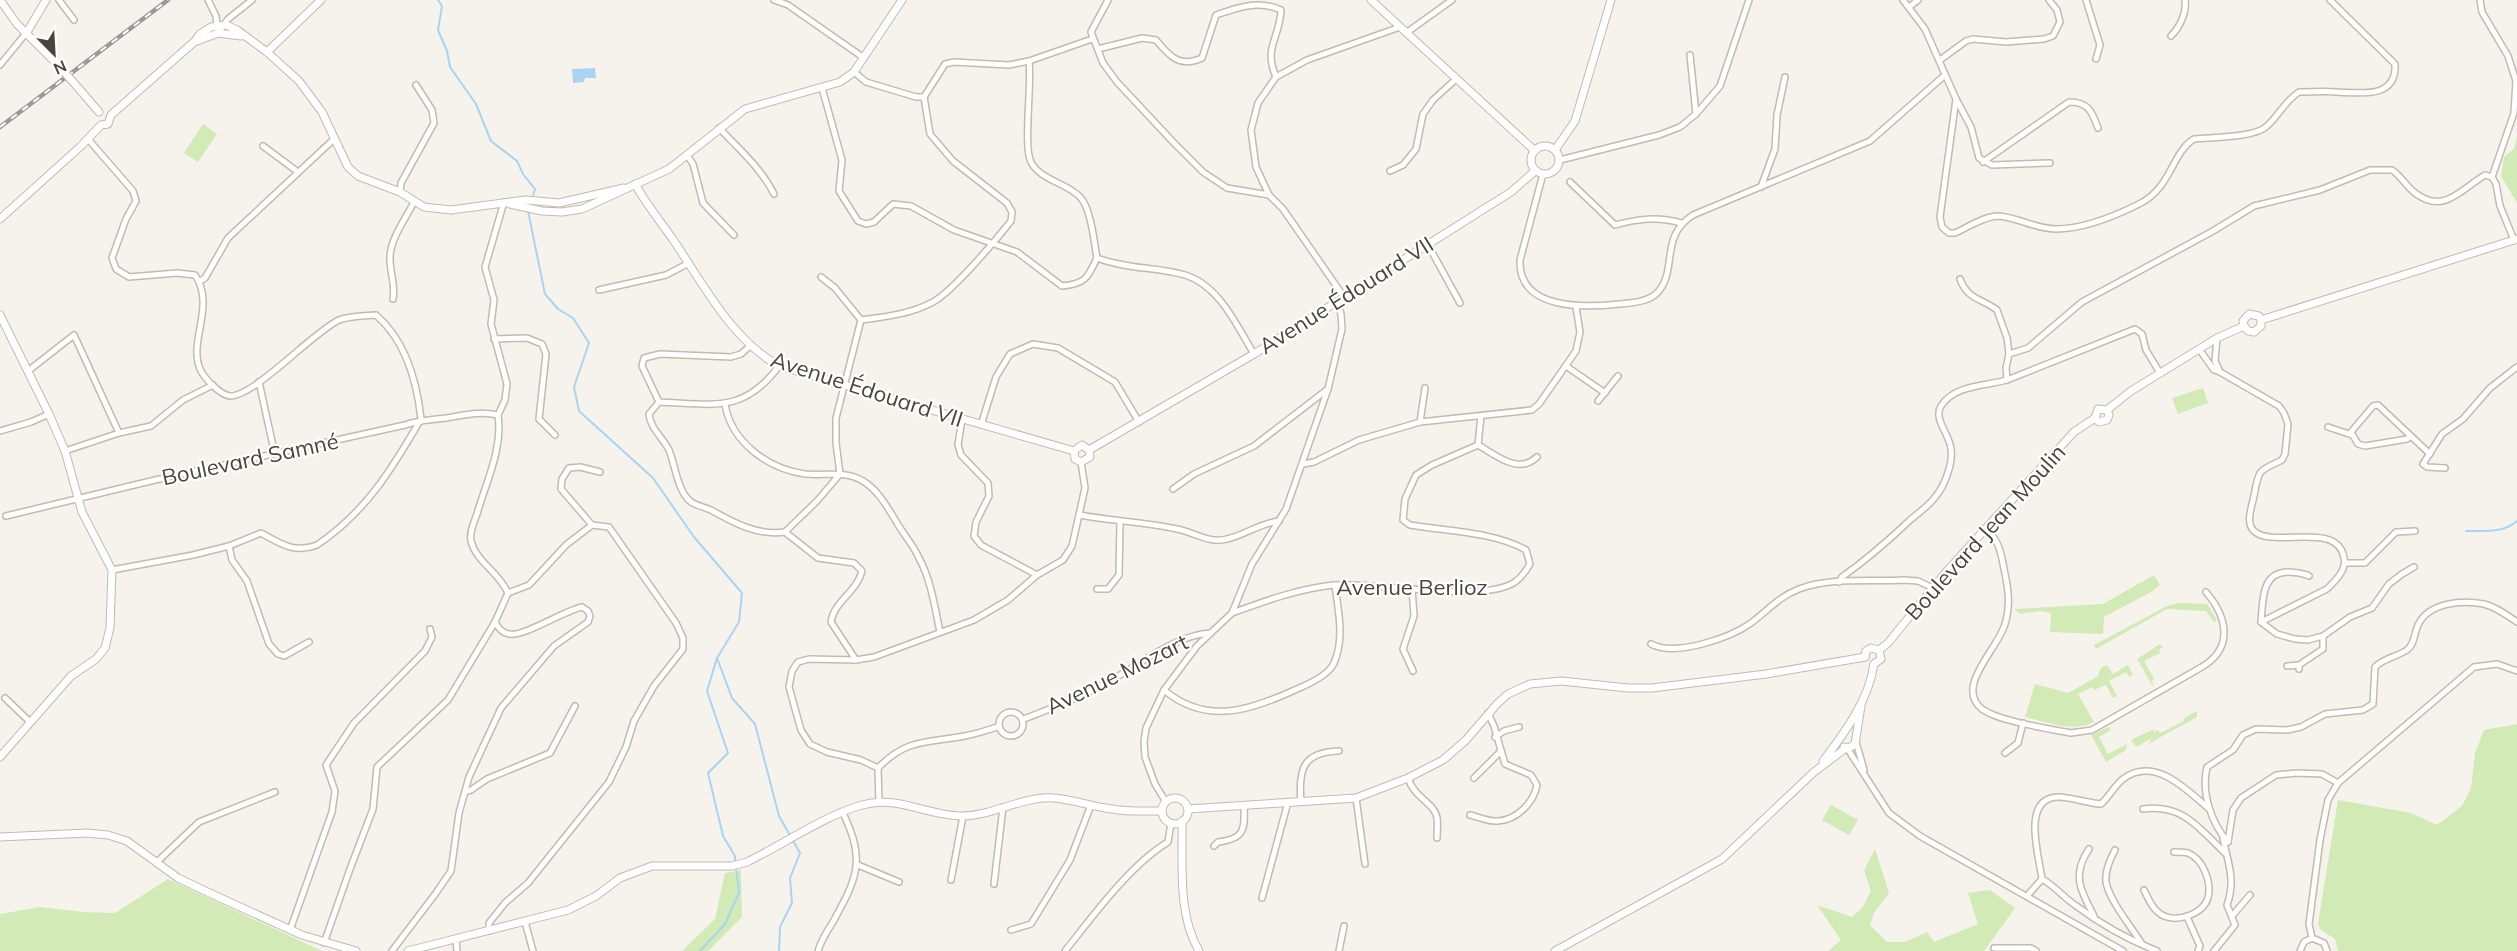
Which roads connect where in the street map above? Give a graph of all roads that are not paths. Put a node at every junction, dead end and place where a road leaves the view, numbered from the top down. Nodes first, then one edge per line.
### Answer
1 (0, 0) edge
2 (46, 0) edge
3 (59, 0) edge
4 (208, 0) edge
5 (252, 0) edge
6 (321, 0) edge
7 (774, 0) edge
8 (902, 0) edge
9 (1108, 0) edge
10 (1371, 0) edge
11 (1452, 0) edge
12 (1611, 0) edge
13 (1749, 0) edge
14 (1903, 0) edge
15 (1918, 0) edge
16 (2049, 0) edge
17 (2086, 0) edge
18 (2185, 0) edge
19 (2330, 0) edge
20 (2480, 0) edge
21 (1908, 7) junction
22 (74, 20) dead end
23 (1400, 27) junction
24 (222, 29) junction
25 (27, 32) junction
26 (1406, 33) junction
27 (2171, 36) dead end
28 (1092, 39) junction
29 (1098, 49) junction
30 (267, 52) junction
31 (1690, 55) dead end
32 (864, 58) junction
33 (2096, 59) dead end
34 (1940, 60) junction
35 (1029, 61) junction
36 (0, 65) edge
37 (854, 72) junction
38 (1945, 75) junction
39 (1276, 77) junction
40 (1785, 77) dead end
41 (1456, 79) junction
42 (416, 85) dead end
43 (822, 88) junction
44 (924, 97) junction
45 (1956, 99) junction
46 (99, 112) junction
47 (1696, 114) junction
48 (111, 115) junction
49 (101, 125) junction
50 (720, 128) junction
51 (2098, 129) dead end
52 (88, 139) junction
53 (334, 139) junction
54 (263, 146) dead end
55 (1555, 150) junction
56 (1535, 151) junction
57 (687, 155) junction
58 (1560, 160) junction
59 (1983, 162) junction
60 (2050, 163) dead end
61 (1390, 171) dead end
62 (1535, 171) junction
63 (298, 172) junction
64 (1543, 174) junction
65 (2492, 177) junction
66 (1570, 182) dead end
67 (635, 184) junction
68 (1761, 187) junction
69 (399, 192) junction
70 (774, 194) dead end
71 (1269, 195) junction
72 (414, 202) junction
73 (504, 202) junction
74 (0, 219) edge
75 (1681, 223) junction
76 (734, 235) dead end
77 (2516, 240) edge
78 (993, 242) junction
79 (1427, 243) junction
80 (1097, 258) junction
81 (689, 263) junction
82 (821, 277) dead end
83 (1960, 279) dead end
84 (200, 281) junction
85 (599, 290) dead end
86 (393, 299) dead end
87 (1340, 299) junction
88 (1460, 303) dead end
89 (1576, 307) junction
90 (0, 315) edge
91 (861, 320) junction
92 (2261, 320) junction
93 (2244, 326) junction
94 (2217, 338) junction
95 (494, 339) junction
96 (750, 346) junction
97 (2199, 349) junction
98 (1254, 354) junction
99 (2009, 354) junction
100 (2216, 356) junction
101 (2208, 361) junction
102 (779, 366) junction
103 (1566, 366) junction
104 (2517, 367) edge
105 (28, 371) junction
106 (2220, 372) junction
107 (2160, 373) junction
108 (1618, 376) dead end
109 (2007, 380) junction
110 (259, 382) junction
111 (213, 385) junction
112 (843, 385) junction
113 (1425, 388) dead end
114 (1328, 389) junction
115 (1605, 393) junction
116 (1598, 401) dead end
117 (659, 402) junction
118 (725, 404) junction
119 (49, 414) junction
120 (498, 415) junction
121 (1481, 416) junction
122 (421, 419) junction
123 (962, 419) junction
124 (1139, 422) junction
125 (1420, 422) junction
126 (981, 425) junction
127 (2328, 427) dead end
128 (0, 431) edge
129 (119, 433) junction
130 (555, 435) dead end
131 (2352, 435) junction
132 (2410, 436) junction
133 (1478, 445) junction
134 (1089, 450) junction
135 (65, 451) junction
136 (1074, 451) junction
137 (2430, 454) junction
138 (275, 455) junction
139 (1537, 457) dead end
140 (1082, 462) junction
141 (1303, 464) junction
142 (2445, 468) dead end
143 (600, 472) dead end
144 (840, 474) junction
145 (1173, 489) dead end
146 (79, 499) junction
147 (1080, 515) junction
148 (6, 516) dead end
149 (1279, 521) junction
150 (1120, 523) junction
151 (592, 525) junction
152 (1986, 528) junction
153 (2415, 531) dead end
154 (786, 532) junction
155 (229, 546) junction
156 (2345, 563) junction
157 (2414, 567) dead end
158 (112, 570) junction
159 (1036, 575) junction
160 (2309, 576) dead end
161 (1839, 582) junction
162 (1335, 585) junction
163 (1933, 588) junction
164 (1412, 589) junction
165 (1097, 590) dead end
166 (2206, 592) dead end
167 (508, 593) junction
168 (1232, 614) junction
169 (495, 622) junction
170 (2261, 622) junction
171 (2517, 622) edge
172 (430, 629) dead end
173 (940, 632) junction
174 (1211, 633) junction
175 (2323, 636) junction
176 (309, 642) dead end
177 (1651, 644) dead end
178 (1879, 650) junction
179 (1865, 657) junction
180 (856, 660) junction
181 (1874, 664) junction
182 (2287, 666) dead end
183 (2517, 670) edge
184 (1413, 671) dead end
185 (1164, 690) junction
186 (5, 698) dead end
187 (1862, 700) junction
188 (575, 706) dead end
189 (1488, 713) junction
190 (1024, 719) junction
191 (30, 722) junction
192 (2023, 723) junction
193 (998, 727) junction
194 (1520, 727) dead end
195 (1842, 736) junction
196 (1495, 737) junction
197 (1856, 740) junction
198 (1846, 748) junction
199 (1340, 751) dead end
200 (1501, 751) junction
201 (2005, 753) dead end
202 (0, 757) edge
203 (878, 768) junction
204 (1815, 772) junction
205 (1867, 777) junction
206 (1408, 778) junction
207 (1474, 778) dead end
208 (2338, 783) junction
209 (275, 792) dead end
210 (465, 792) junction
211 (1356, 798) junction
212 (879, 802) junction
213 (1166, 802) junction
214 (1288, 802) junction
215 (1301, 802) junction
216 (1091, 805) junction
217 (1244, 805) junction
218 (1003, 807) junction
219 (1188, 809) junction
220 (2143, 809) dead end
221 (2209, 810) junction
222 (1162, 811) junction
223 (843, 813) junction
224 (1470, 815) dead end
225 (963, 816) junction
226 (1182, 822) junction
227 (1172, 824) junction
228 (2223, 836) junction
229 (0, 837) edge
230 (1437, 838) dead end
231 (1168, 842) junction
232 (1214, 846) dead end
233 (1182, 849) junction
234 (2090, 849) dead end
235 (2115, 850) dead end
236 (2174, 852) dead end
237 (2226, 855) junction
238 (157, 862) junction
239 (1365, 864) dead end
240 (858, 865) junction
241 (2042, 879) junction
242 (951, 880) dead end
243 (899, 882) dead end
244 (994, 884) dead end
245 (2145, 890) dead end
246 (2250, 895) dead end
247 (2027, 896) junction
248 (1262, 898) dead end
249 (2232, 916) junction
250 (2187, 917) junction
251 (2095, 918) junction
252 (525, 922) junction
253 (1344, 926) dead end
254 (290, 930) junction
255 (1011, 930) dead end
256 (489, 931) junction
257 (2312, 938) junction
258 (456, 940) junction
259 (324, 943) junction
260 (2142, 946) junction
261 (1994, 948) dead end
262 (356, 951) edge
263 (392, 951) edge
264 (408, 951) edge
265 (457, 951) edge
266 (533, 951) edge
267 (818, 951) edge
268 (1065, 951) edge
269 (1199, 951) edge
270 (1339, 951) edge
271 (1555, 951) edge
272 (2036, 951) edge
273 (2123, 951) edge
274 (2157, 951) edge
275 (2198, 951) edge
276 (2214, 951) edge
277 (2300, 951) edge
278 (2327, 951) edge

1 - 25 street
2 - 25 street
3 - 22 street
4 - 24 street
5 - 24 street
6 - 30 street
7 - 32 street
8 - 32 street
9 - 28 street
10 - 23 street
11 - 26 street
12 - 55 street
13 - 47 street
14 - 21 street
15 - 21 street
16 - 34 street
17 - 33 street
18 - 27 street
19 - 45 street
20 - 65 street
21 - 34 street
23 - 26 street
23 - 39 street
24 - 30 street
24 - 48 street
25 - 36 street
25 - 46 street, bridge
26 - 41 street
28 - 29 street
28 - 35 street
29 - 39 street
29 - 71 street
30 - 53 street
31 - 47 street
32 - 37 street
34 - 38 street
35 - 44 street
35 - 80 street
37 - 43 street
37 - 44 street
38 - 45 street
38 - 68 street
39 - 71 street
40 - 68 street
41 - 56 street
41 - 61 street
42 - 69 street
43 - 50 street
43 - 78 street
44 - 78 street
45 - 59 street
46 - 48 street
46 - 49 street
47 - 58 street
48 - 49 street
49 - 52 street
50 - 57 street
50 - 70 street
51 - 59 street
52 - 74 street
52 - 84 street
53 - 63 street
53 - 69 street
54 - 63 street
55 - 56 street
55 - 58 street
56 - 62 street
57 - 67 street
57 - 76 street
58 - 64 street
59 - 60 street
62 - 64 street
62 - 79 street, Avenue Édouard VII
63 - 84 street
64 - 89 street
65 - 77 street
65 - 99 street
66 - 75 street
67 - 73 street
67 - 81 street, Avenue Édouard VII
68 - 75 street
69 - 72 street
71 - 87 street
72 - 73 street
72 - 86 street
73 - 95 street
75 - 89 street
77 - 92 street
78 - 80 street
78 - 91 street
79 - 87 street, Avenue Édouard VII
79 - 88 street
80 - 98 street
81 - 85 street
81 - 96 street, Avenue Édouard VII
82 - 91 street
83 - 99 street
84 - 111 street
87 - 98 street, Avenue Édouard VII
87 - 114 street
89 - 103 street
90 - 105 street
91 - 112 street
92 - 93 street
92 - 93 street
93 - 94 street
94 - 97 street
94 - 100 street
95 - 120 street
95 - 130 street
96 - 102 street, Avenue Édouard VII
96 - 117 street
97 - 101 street
97 - 107 street
98 - 124 street, Avenue Édouard VII
99 - 109 street
100 - 101 street
100 - 106 street
101 - 106 street
102 - 112 street, Avenue Édouard VII
102 - 118 street
103 - 115 street
103 - 121 street
104 - 137 street
105 - 119 street
105 - 129 street
106 - 156 street
107 - 109 street
107 - 152 street, Boulevard Jean Moulin
108 - 115 street
109 - 161 street
110 - 111 street
110 - 122 street
110 - 138 street
111 - 129 street
112 - 123 street, Avenue Édouard VII
112 - 144 street
113 - 125 street
114 - 141 street
114 - 145 street
115 - 116 street
117 - 118 street
117 - 154 street
118 - 144 street
119 - 128 street
119 - 135 street
120 - 122 street, Boulevard Samné
120 - 167 street
121 - 125 street
121 - 133 street
122 - 138 street, Boulevard Samné
122 - 155 street
123 - 126 street, Avenue Édouard VII
123 - 159 street
124 - 126 street
124 - 134 street, Avenue Édouard VII
125 - 141 street
126 - 136 street, Avenue Édouard VII
127 - 131 street
129 - 135 street
131 - 132 street
131 - 132 street
132 - 137 street
133 - 139 street
133 - 164 street, Avenue Berlioz
134 - 136 street, Avenue Édouard VII
134 - 140 street
135 - 146 street
136 - 140 street
137 - 142 street
138 - 146 street, Boulevard Samné
140 - 147 street
141 - 149 street
143 - 151 street
144 - 154 street
144 - 173 street
146 - 148 street, Boulevard Samné
146 - 158 street
147 - 150 street
147 - 159 street
149 - 150 street
149 - 168 street
150 - 165 street
151 - 167 street
151 - 256 street
152 - 163 street, Boulevard Jean Moulin
152 - 192 street
153 - 156 street
154 - 180 street
155 - 158 street
155 - 176 street
156 - 170 street
157 - 175 street
158 - 191 street
159 - 173 street
160 - 170 street
161 - 163 street
161 - 177 street
162 - 164 street, Avenue Berlioz
162 - 168 street, Avenue Berlioz
162 - 185 street
163 - 178 street, Boulevard Jean Moulin
164 - 184 street
166 - 192 street
167 - 169 street
168 - 174 street
169 - 210 street
169 - 259 street
170 - 175 street
171 - 221 street
172 - 254 street
173 - 180 street
174 - 185 street
174 - 190 street, Avenue Mozart
175 - 182 street
178 - 179 street
178 - 181 street
179 - 181 street
179 - 189 street
180 - 203 street
181 - 187 street
183 - 208 street
185 - 213 street
186 - 191 street
187 - 195 street
187 - 197 street
188 - 210 street
189 - 196 street
189 - 206 street
190 - 193 street, Avenue Mozart
190 - 193 street, Avenue Mozart
191 - 202 street
192 - 201 street
193 - 203 street, Avenue Mozart
194 - 196 street
195 - 197 street
195 - 198 street
195 - 204 street
196 - 200 street
197 - 198 street
197 - 205 street
198 - 204 street
198 - 205 street
199 - 215 street
200 - 207 street
200 - 224 street
203 - 212 street
204 - 271 street
205 - 247 street
206 - 211 street
206 - 230 street
208 - 228 street
208 - 257 street
209 - 238 street
210 - 263 street
211 - 215 street
211 - 239 street
212 - 223 street
212 - 225 street
213 - 219 street
213 - 222 street
214 - 215 street
214 - 217 street
214 - 248 street
216 - 218 street
216 - 222 street
216 - 255 street
217 - 219 street
217 - 232 street
218 - 225 street
218 - 244 street
219 - 226 street
220 - 237 street
221 - 228 street
221 - 241 street
222 - 227 street
223 - 240 street
223 - 252 street
225 - 242 street
226 - 227 street
226 - 233 street
227 - 231 street
228 - 237 street
229 - 238 street
231 - 233 street
231 - 268 street
233 - 269 street
234 - 251 street
235 - 260 street
236 - 250 street
237 - 249 street
238 - 254 street
240 - 243 street
240 - 267 street
241 - 247 street
241 - 251 street
245 - 250 street
246 - 249 street
247 - 273 street
249 - 276 street
250 - 275 street
251 - 260 street
252 - 256 street
252 - 266 street
253 - 270 street
254 - 259 street
256 - 258 street
257 - 277 street
257 - 278 street
258 - 264 street
258 - 265 street
259 - 262 street
260 - 274 street
261 - 272 street

